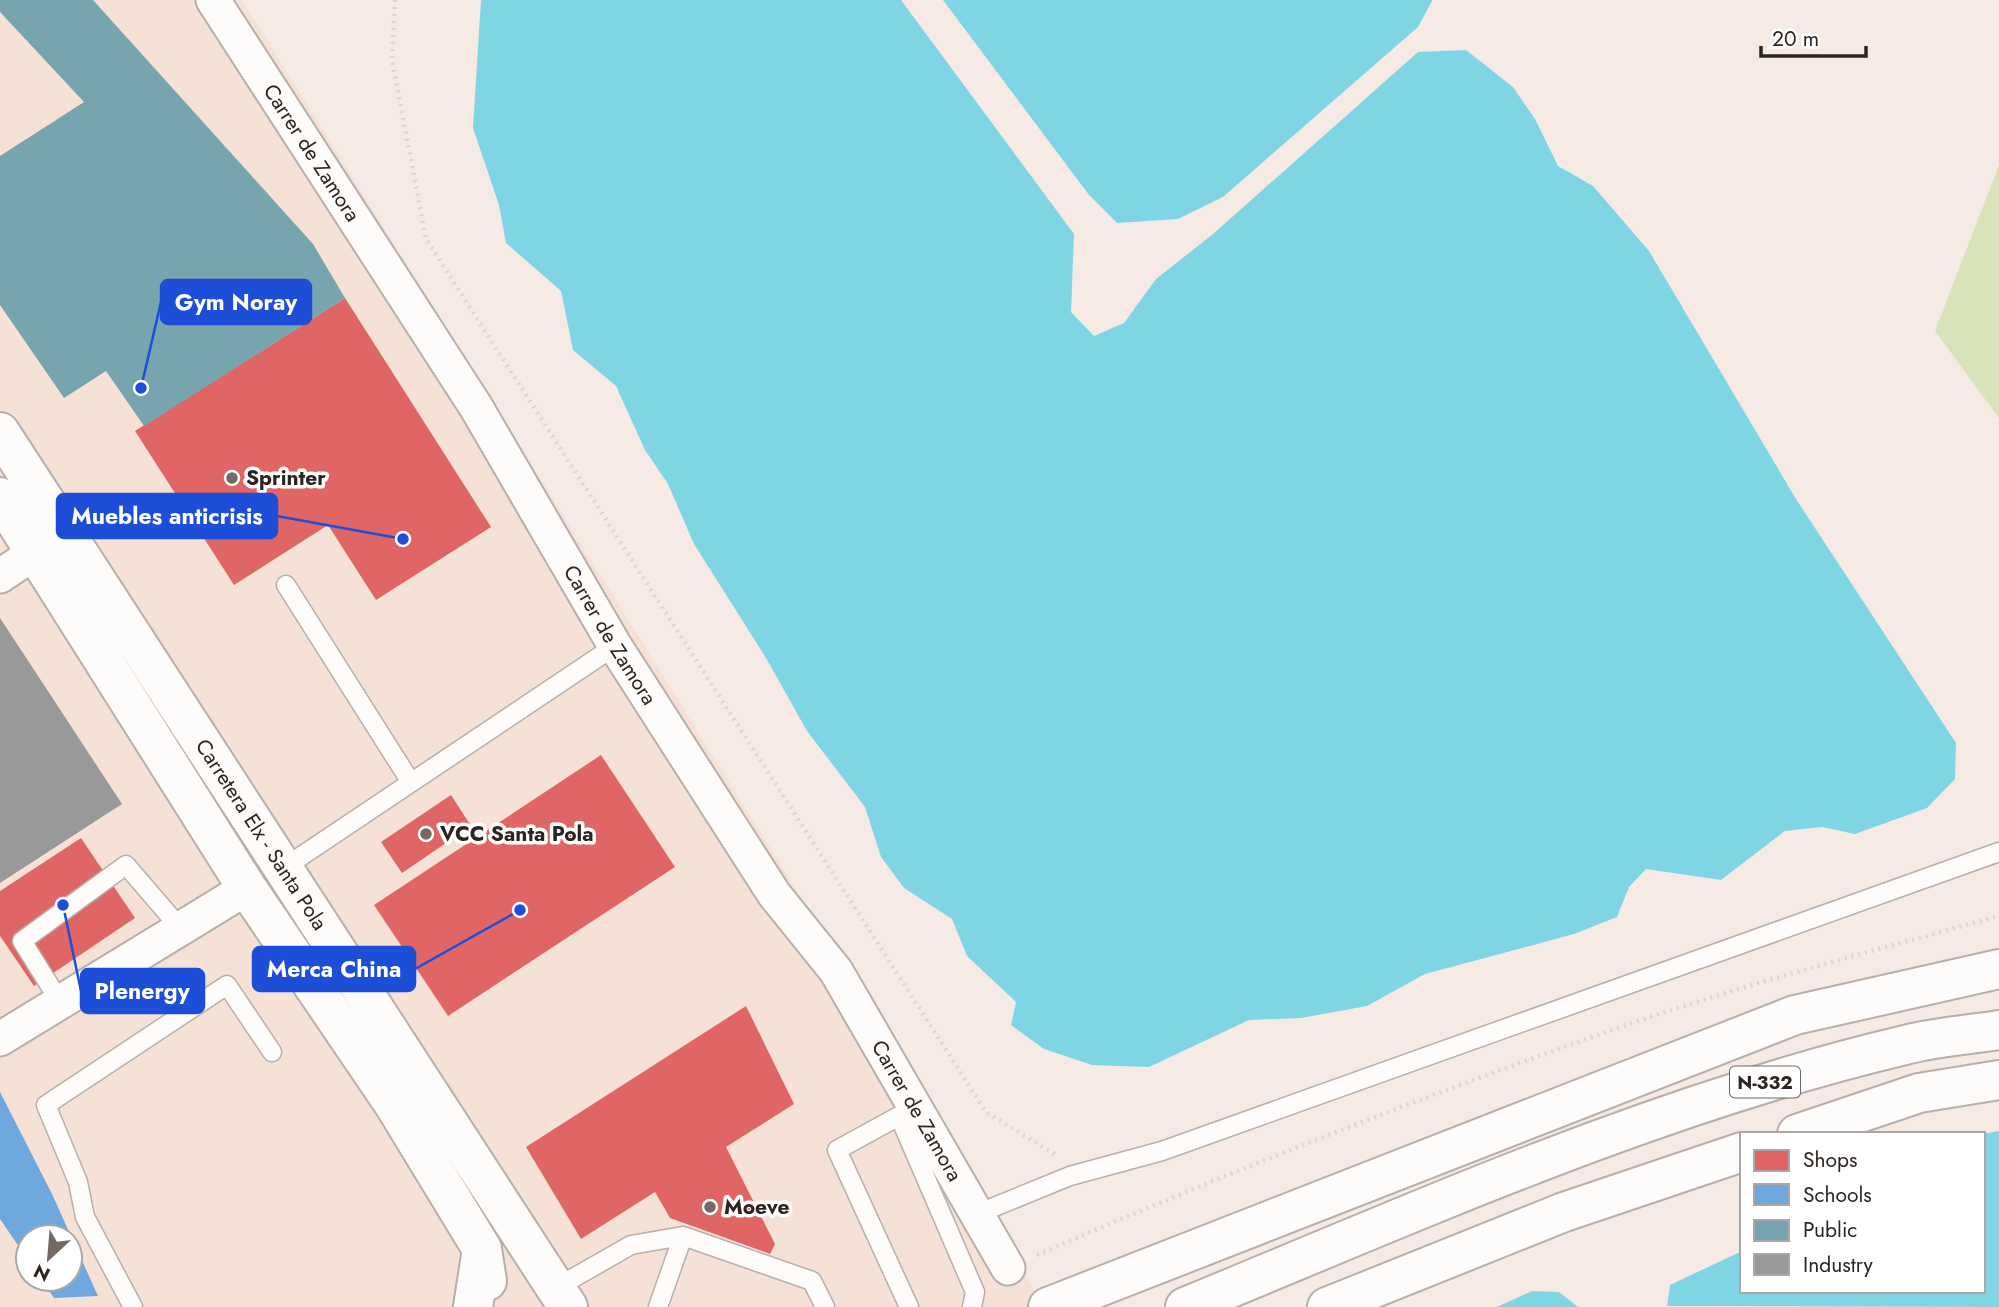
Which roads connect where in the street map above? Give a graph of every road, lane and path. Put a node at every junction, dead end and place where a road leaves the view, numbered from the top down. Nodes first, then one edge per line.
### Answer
1 (213, 0) edge
2 (395, 0) edge
3 (0, 432) edge
4 (0, 497) edge
5 (36, 552) junction
6 (0, 576) edge
7 (286, 585) dead end
8 (615, 646) junction
9 (410, 781) junction
10 (1999, 852) edge
11 (285, 867) junction
12 (247, 888) junction
13 (1999, 916) edge
14 (181, 929) junction
15 (1999, 969) edge
16 (60, 1002) junction
17 (1999, 1030) edge
18 (0, 1039) edge
19 (272, 1052) dead end
20 (1999, 1080) edge
21 (1803, 1132) edge
22 (1740, 1153) edge
23 (1070, 1176) junction
24 (977, 1214) junction
25 (683, 1236) junction
26 (482, 1249) junction
27 (1008, 1268) joint
28 (561, 1298) edge
29 (133, 1307) edge
30 (473, 1307) edge
31 (492, 1307) edge
32 (658, 1307) edge
33 (825, 1307) edge
34 (909, 1307) edge
35 (973, 1307) edge
36 (1048, 1307) edge
37 (1185, 1307) edge
38 (1327, 1307) edge

1 - 8 street, Carrer de Zamora
2 - 23 path
3 - 11 main road, Carretera Elx - Santa Pola
4 - 5 main road, Carretera Elx - Santa Pola
5 - 6 street
5 - 12 main road, Carretera Elx - Santa Pola
7 - 9 lane
8 - 9 lane
8 - 24 street, Carrer de Zamora
9 - 11 lane
10 - 23 lane
11 - 28 main road, Carretera Elx - Santa Pola
12 - 14 street
12 - 26 main road, Carretera Elx - Santa Pola
13 - 27 path
14 - 16 street
14 - 16 lane
15 - 36 main road
16 - 18 street
17 - 37 main road, N-332
19 - 29 lane
20 - 21 main road
22 - 38 main road
23 - 24 lane
24 - 27 street, Carrer de Zamora
25 - 28 lane
25 - 32 lane
25 - 33 lane
26 - 30 main road
26 - 31 main road, Carretera Elx - Santa Pola
34 - 35 lane

